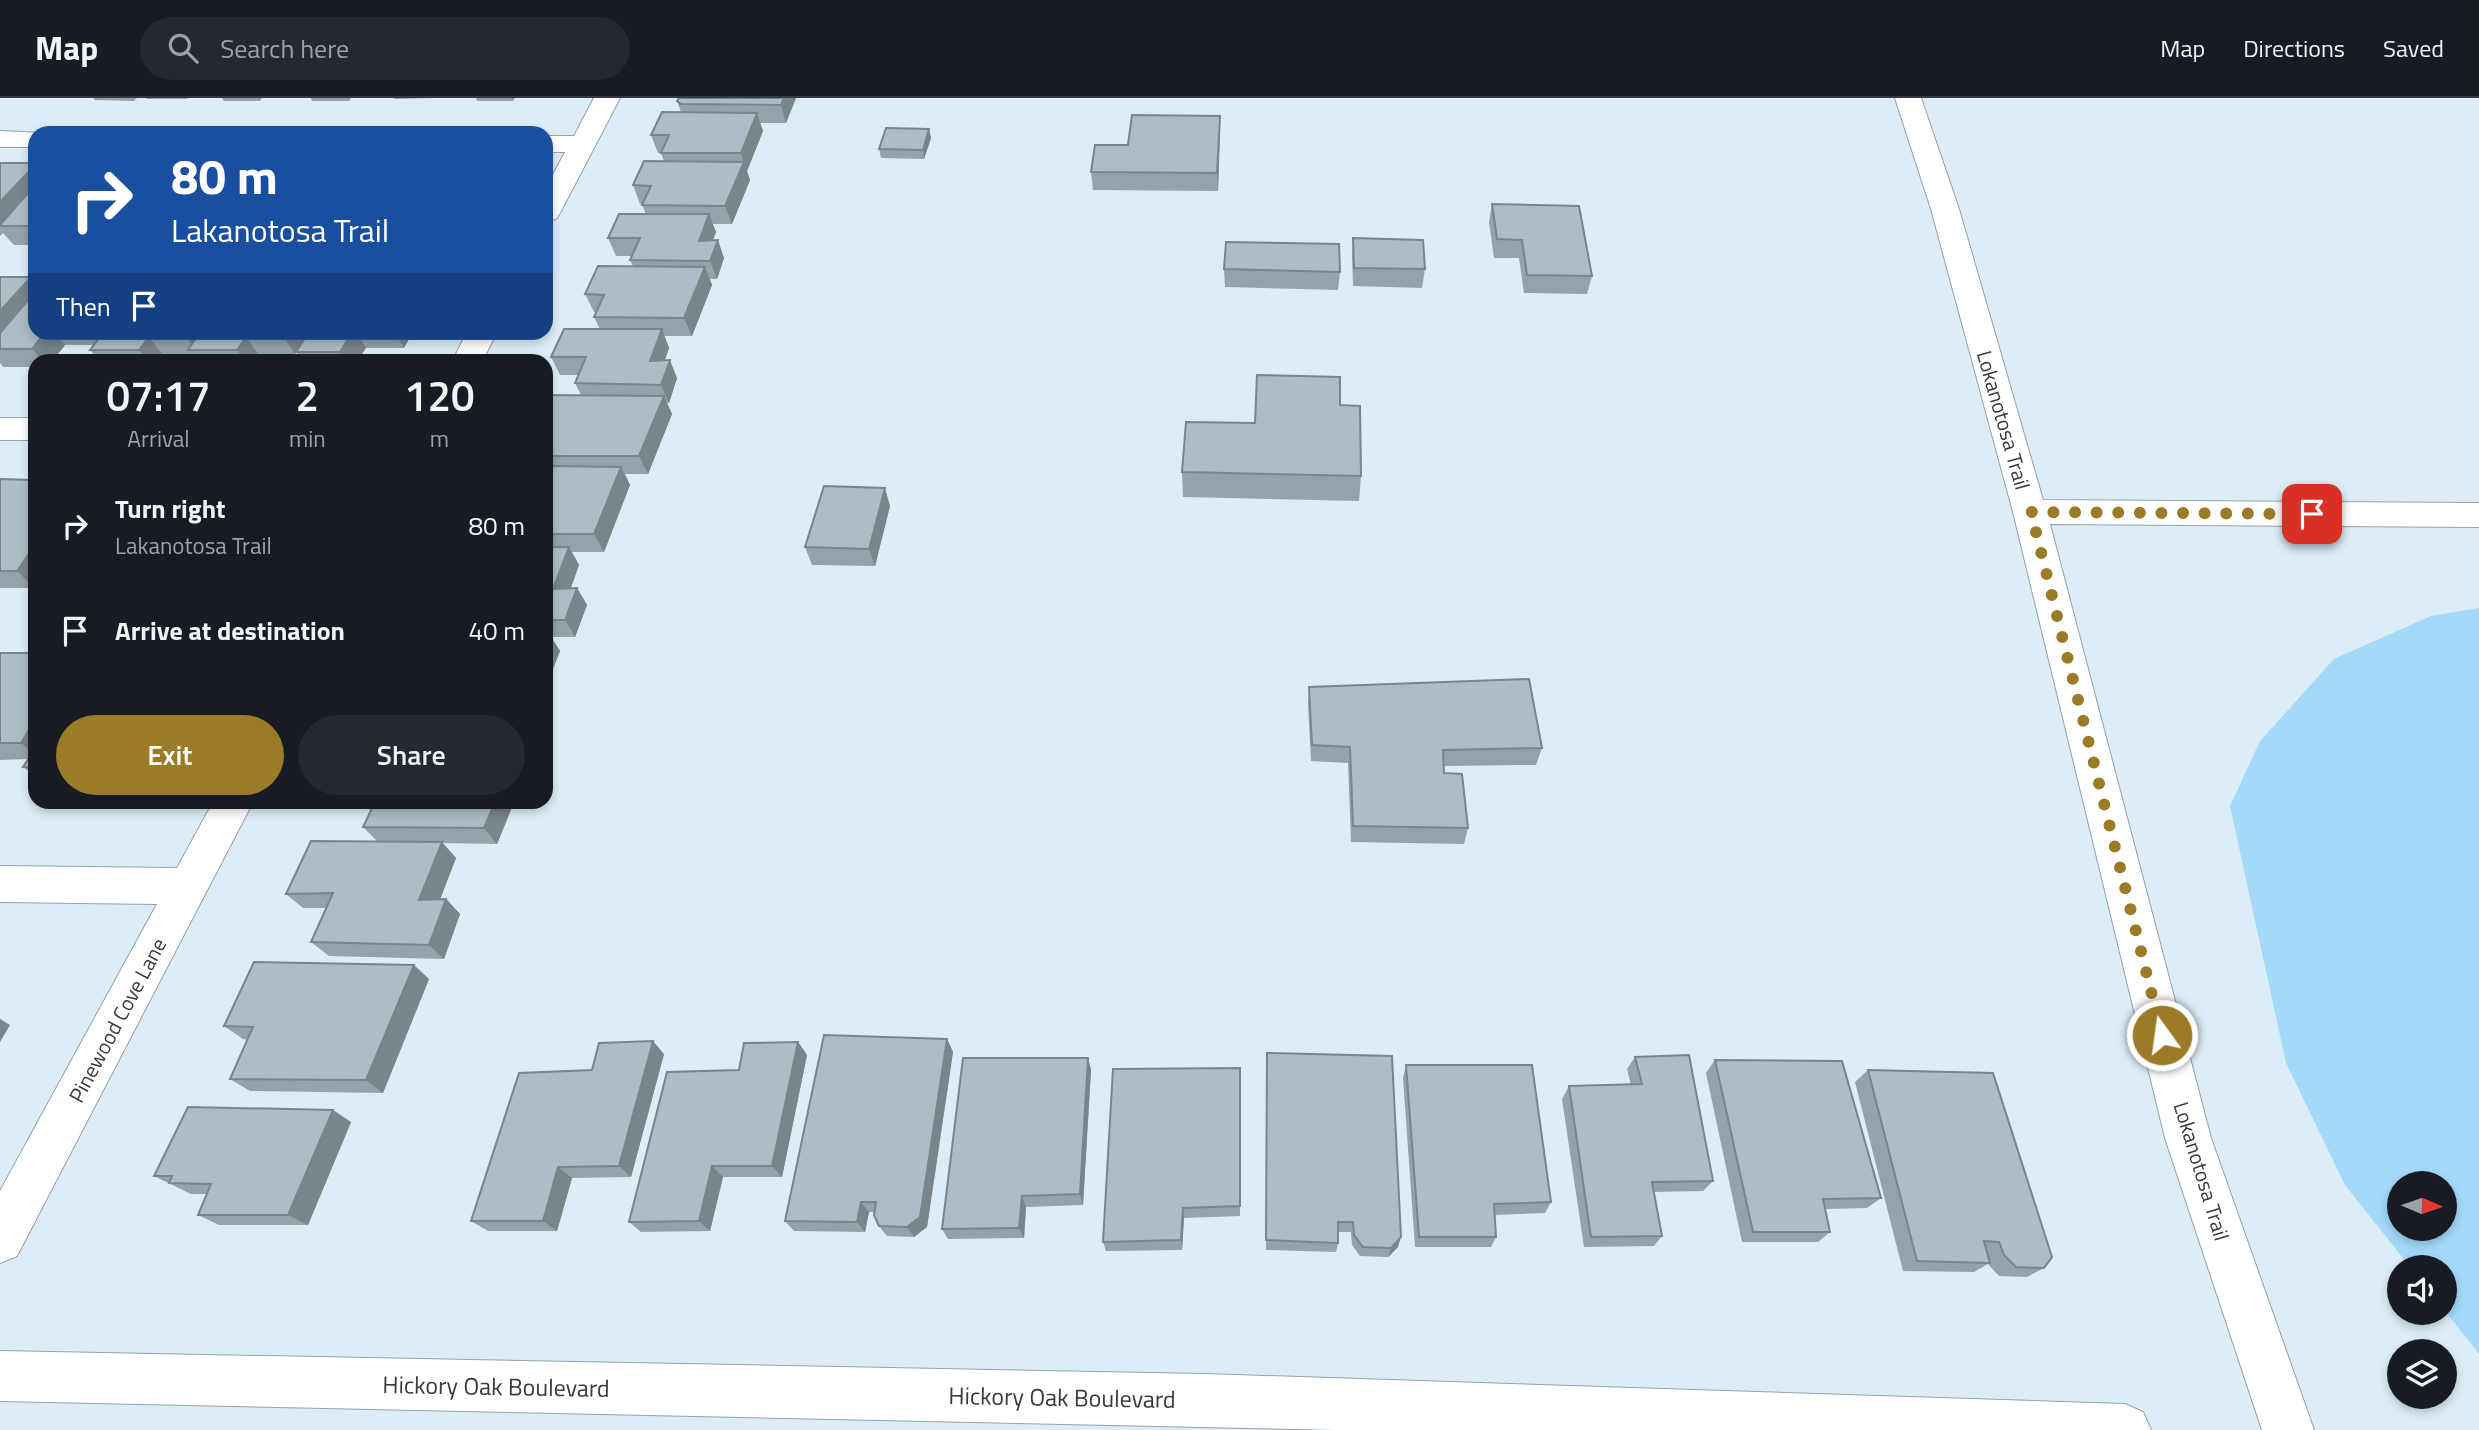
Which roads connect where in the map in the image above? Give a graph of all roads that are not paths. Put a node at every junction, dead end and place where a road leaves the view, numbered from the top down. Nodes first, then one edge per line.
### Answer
1 (607, 98) edge
2 (1908, 98) edge
3 (0, 139) edge
4 (28, 139) edge
5 (553, 144) edge
6 (583, 144) junction
7 (553, 200) edge
8 (0, 429) edge
9 (28, 429) edge
10 (2031, 512) junction
11 (2479, 515) edge
12 (229, 809) edge
13 (0, 884) edge
14 (188, 886) junction
15 (0, 1239) edge
16 (0, 1376) edge
17 (1206, 1415) edge
18 (2125, 1430) edge
19 (2288, 1430) edge

1 - 6 street
2 - 10 street, Lokanotosa Trail
3 - 4 street
5 - 6 street
6 - 7 street
8 - 9 street
10 - 11 street
10 - 19 street, Lokanotosa Trail
12 - 14 street, Pinewood Cove Lane
13 - 14 street
14 - 15 street, Pinewood Cove Lane
16 - 17 street, Hickory Oak Boulevard
17 - 18 street, Hickory Oak Boulevard

